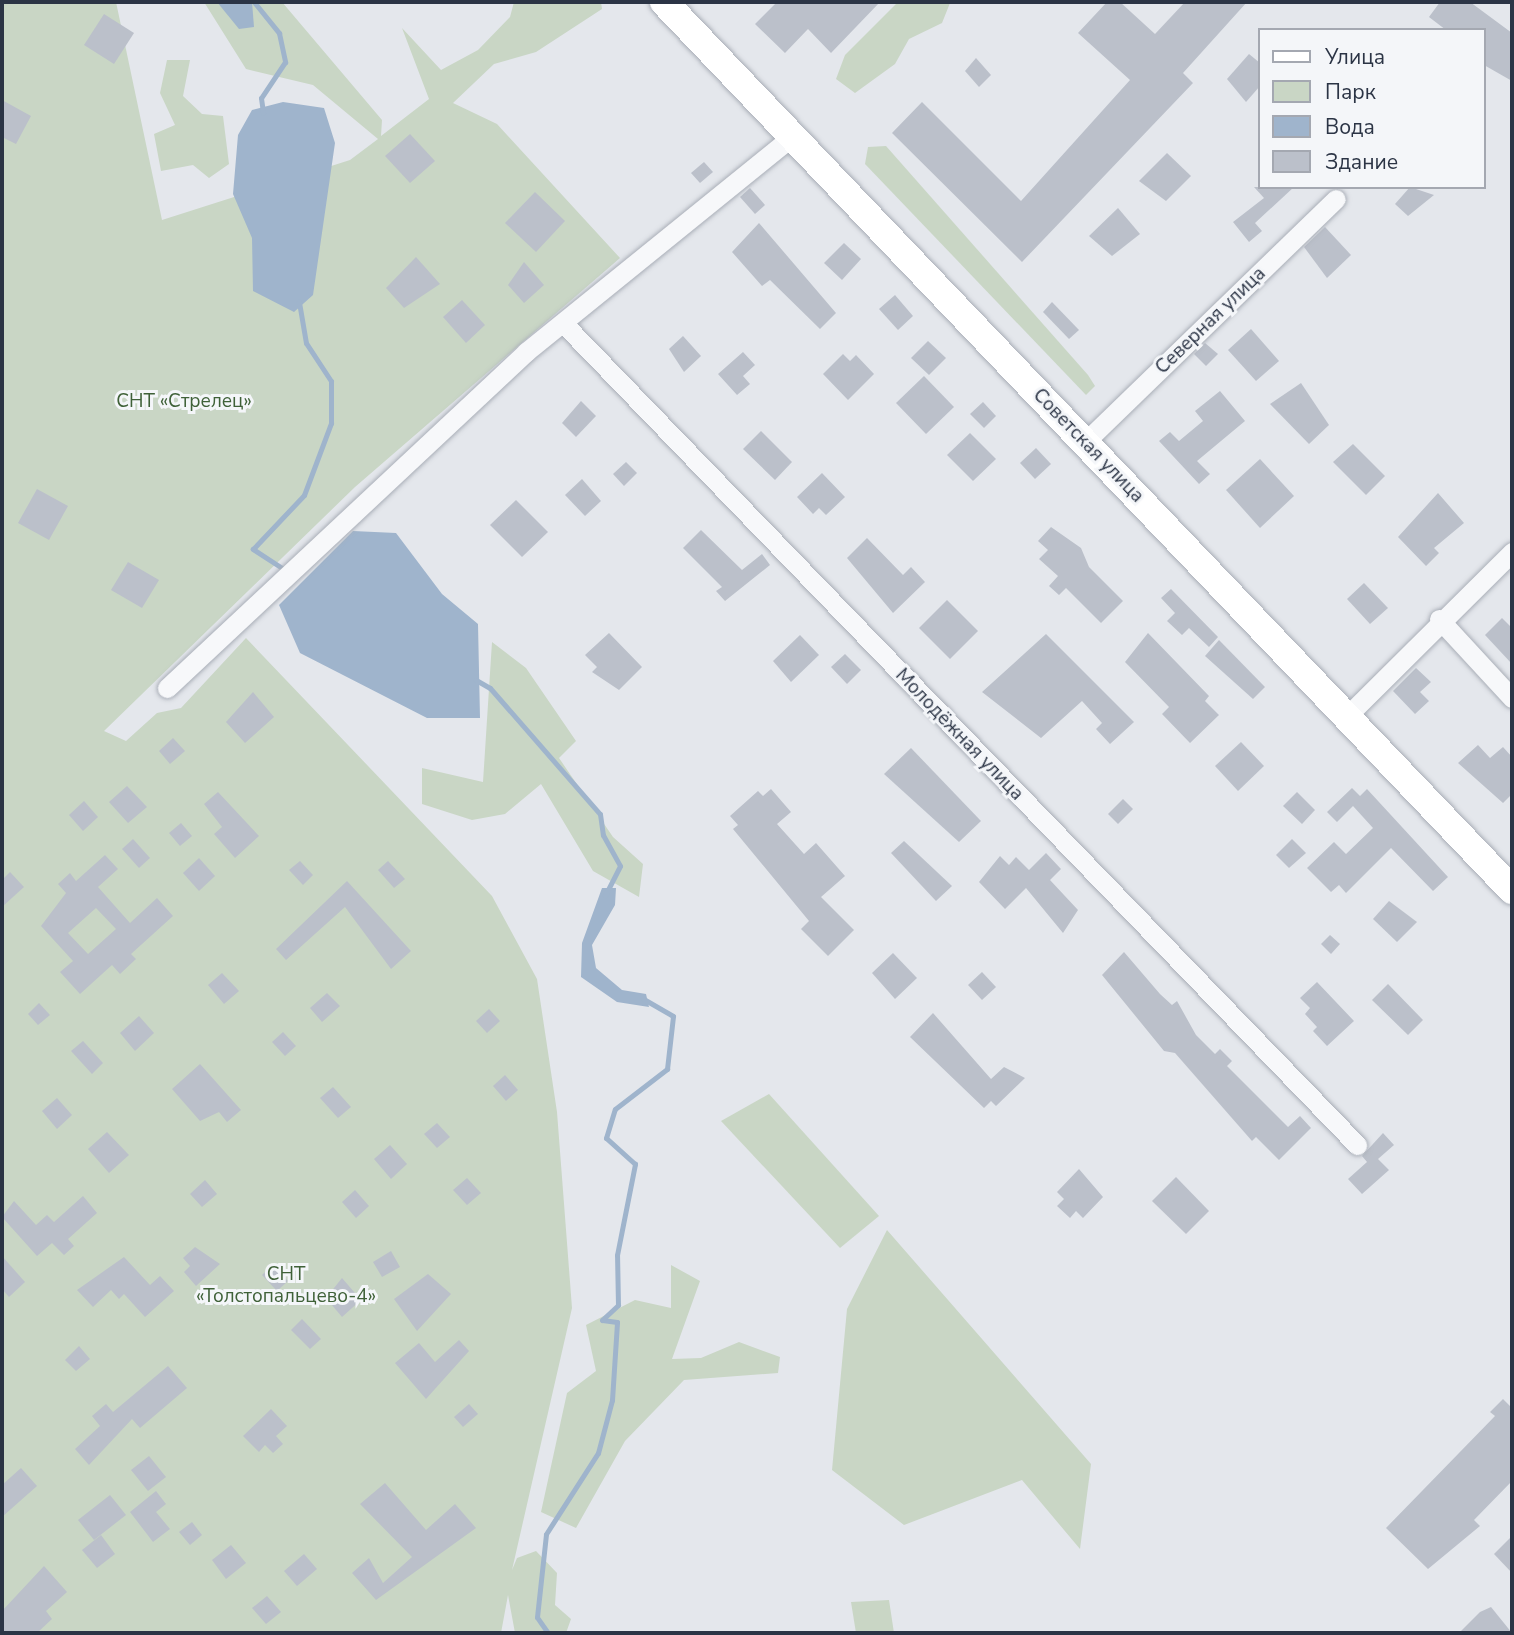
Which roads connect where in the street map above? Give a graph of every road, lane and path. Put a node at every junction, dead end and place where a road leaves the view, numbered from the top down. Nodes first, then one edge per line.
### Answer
1 (664, 2) edge
2 (793, 136) junction
3 (1336, 199) dead end
4 (562, 323) junction
5 (1085, 442) junction
6 (1512, 552) edge
7 (1439, 619) junction
8 (167, 688) dead end
9 (1512, 698) edge
10 (1347, 716) junction
11 (1512, 890) edge
12 (1357, 1145) dead end

1 - 2 street, Советская улица
2 - 4 street
2 - 5 street, Советская улица
3 - 5 street, Северная улица
4 - 8 street
4 - 12 street, Молодёжная улица
5 - 10 street, Советская улица
6 - 7 street
7 - 9 street
7 - 10 street
10 - 11 street, Советская улица

